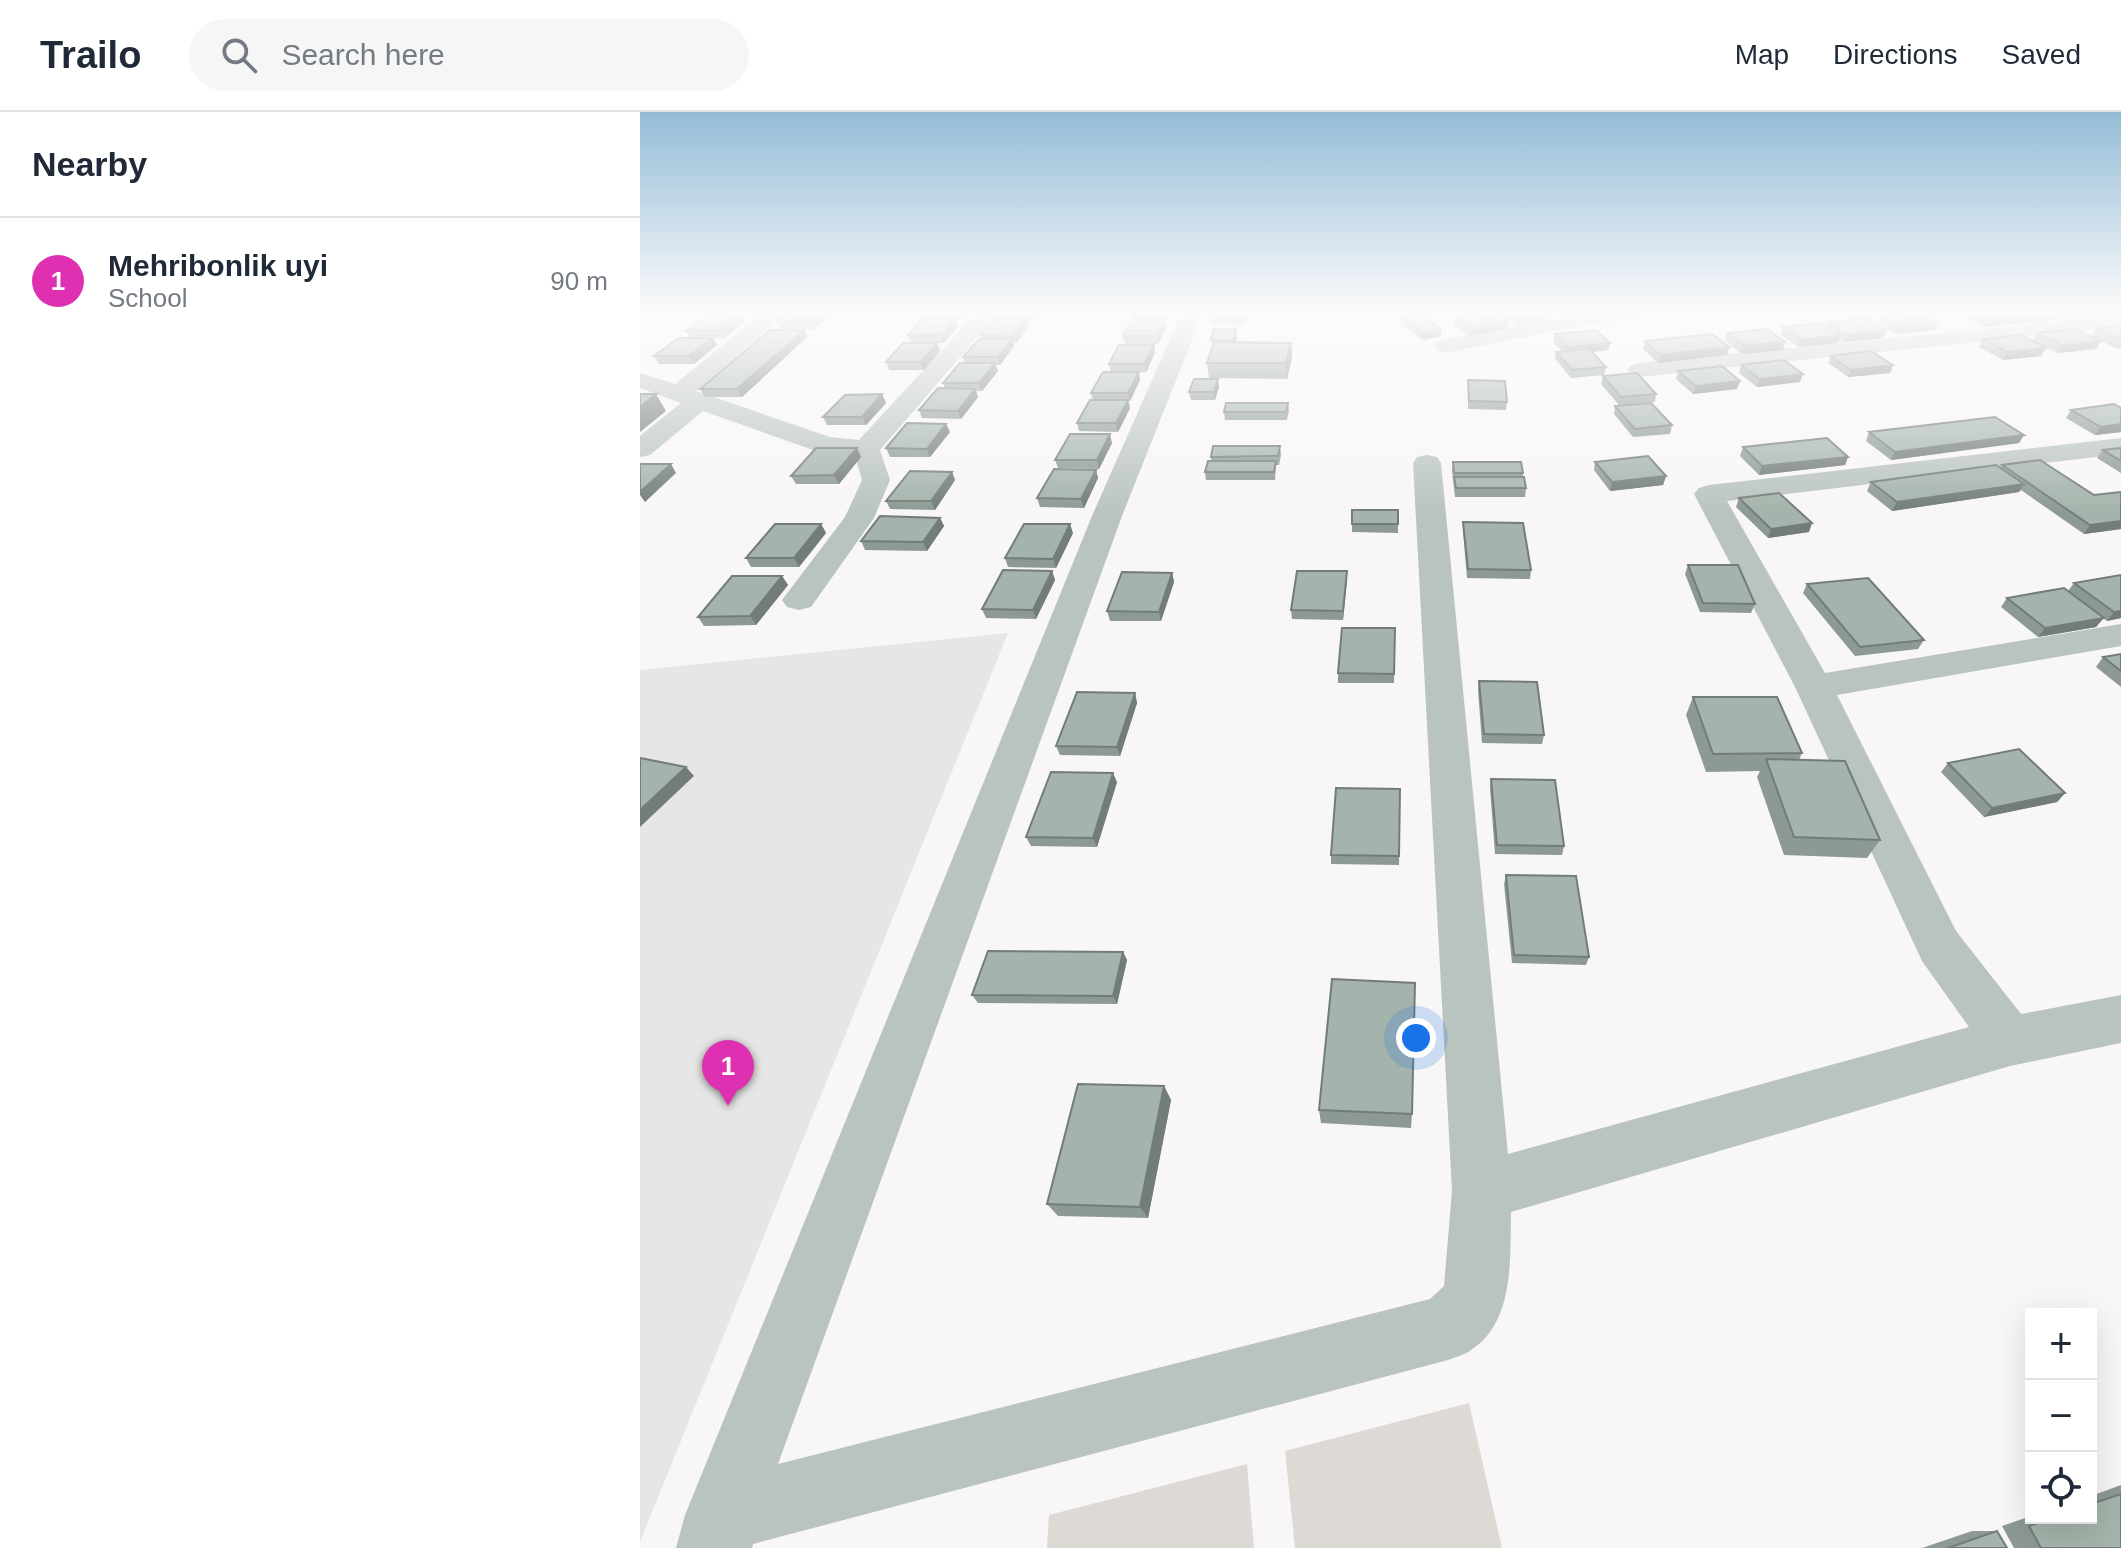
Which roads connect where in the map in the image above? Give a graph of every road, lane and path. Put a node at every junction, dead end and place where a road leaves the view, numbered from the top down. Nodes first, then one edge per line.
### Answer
1 (708, 379) edge
2 (928, 379) edge
3 (1164, 379) edge
4 (640, 380) edge
5 (689, 397) junction
6 (2121, 446) edge
7 (640, 449) edge
8 (866, 449) junction
9 (1427, 463) dead end
10 (799, 600) dead end
11 (2121, 635) edge
12 (1814, 687) junction
13 (2121, 1019) edge
14 (2010, 1041) junction
15 (1482, 1191) junction
16 (718, 1532) edge

1 - 5 street
2 - 8 street
3 - 16 street
4 - 5 street
5 - 7 street
5 - 8 street
6 - 12 street
8 - 10 street
9 - 15 street
11 - 12 street
12 - 14 street
13 - 14 street
14 - 15 street
15 - 16 street

